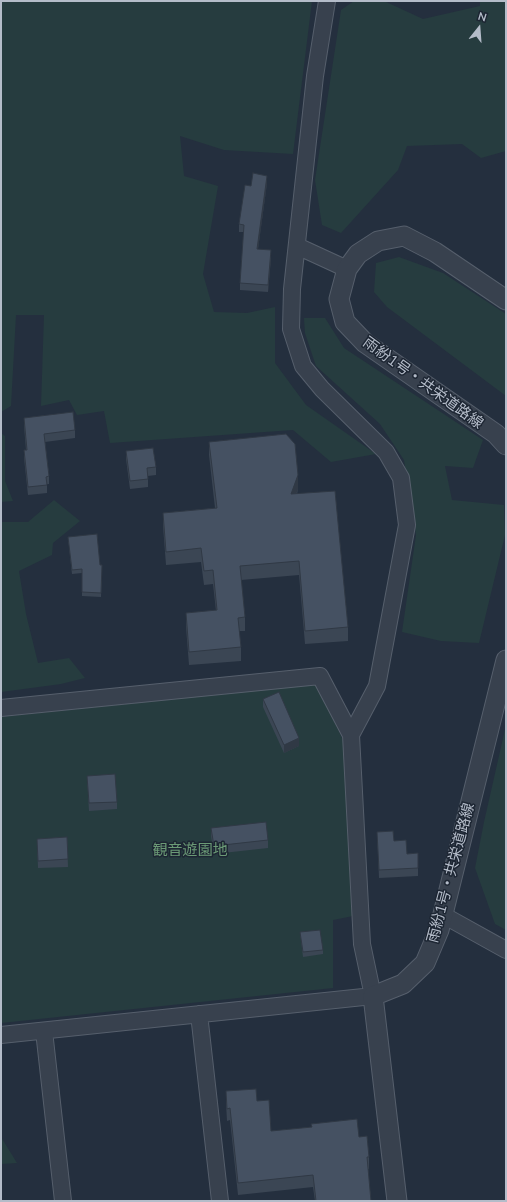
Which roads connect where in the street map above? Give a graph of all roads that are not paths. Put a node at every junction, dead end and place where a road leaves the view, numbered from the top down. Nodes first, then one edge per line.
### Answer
1 (327, 1) edge
2 (297, 246) junction
3 (347, 269) junction
4 (506, 300) edge
5 (506, 445) edge
6 (506, 660) edge
7 (1, 708) edge
8 (351, 735) junction
9 (443, 915) junction
10 (506, 950) edge
11 (372, 996) junction
12 (199, 1014) junction
13 (44, 1031) junction
14 (1, 1035) edge
15 (62, 1201) edge
16 (220, 1201) edge
17 (397, 1201) edge

1 - 2 street
2 - 3 street
2 - 8 street
3 - 4 street, 雨紛1号・共栄道路線
3 - 5 street, 雨紛1号・共栄道路線
6 - 9 street, 雨紛1号・共栄道路線
7 - 8 street
8 - 11 street
9 - 10 street
9 - 11 street, 雨紛1号・共栄道路線
11 - 12 street
11 - 17 street
12 - 13 street
12 - 16 street
13 - 14 street
13 - 15 street

